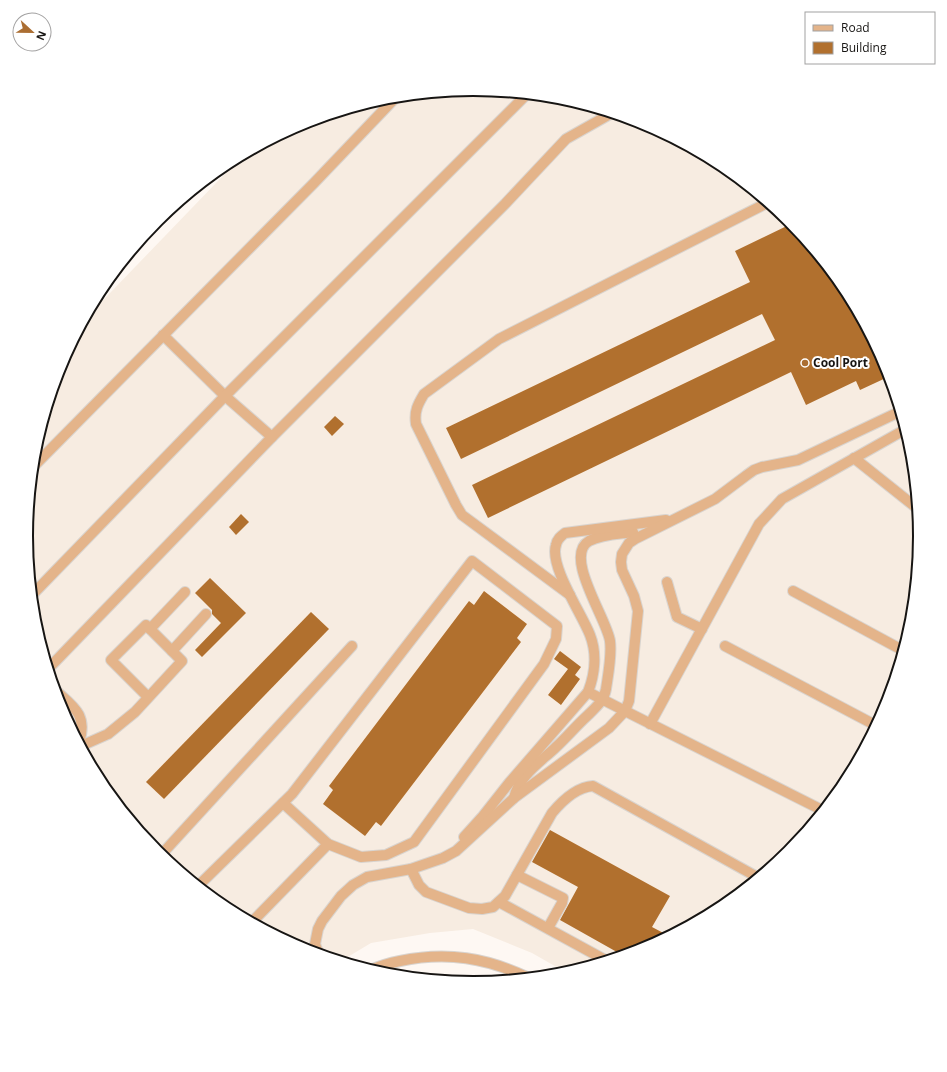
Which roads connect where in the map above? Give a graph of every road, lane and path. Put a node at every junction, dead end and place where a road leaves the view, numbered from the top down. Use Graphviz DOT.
graph roads {
  1 [pos="524,98"];
  2 [pos="390,104"];
  3 [pos="605,116"];
  4 [pos="764,205"];
  5 [pos="163,336"];
  6 [pos="226,396"];
  7 [pos="896,413"];
  8 [pos="901,432"];
  9 [pos="272,437"];
  10 [pos="854,458"];
  11 [pos="40,460"];
  12 [pos="913,505"];
  13 [pos="689,513"];
  14 [pos="655,529"];
  15 [pos="667,582"];
  16 [pos="37,590"];
  17 [pos="793,591"];
  18 [pos="185,592"];
  19 [pos="570,595"];
  20 [pos="206,614"];
  21 [pos="150,629"];
  22 [pos="702,629"];
  23 [pos="352,646"];
  24 [pos="725,646"];
  25 [pos="899,648"];
  26 [pos="172,651"];
  27 [pos="52,665"];
  28 [pos="588,692"];
  29 [pos="148,697"];
  30 [pos="603,699"];
  31 [pos="65,700"];
  32 [pos="625,711"];
  33 [pos="872,723"];
  34 [pos="650,724"];
  35 [pos="81,737"];
  36 [pos="85,744"];
  37 [pos="514,798"];
  38 [pos="283,803"];
  39 [pos="819,809"];
  40 [pos="328,844"];
  41 [pos="165,850"];
  42 [pos="443,858"];
  43 [pos="411,869"];
  44 [pos="518,875"];
  45 [pos="754,875"];
  46 [pos="202,882"];
  47 [pos="499,902"];
  48 [pos="256,918"];
  49 [pos="548,928"];
  50 [pos="316,947"];
  51 [pos="600,957"];
  52 [pos="381,966"];
  53 [pos="520,974"];
  1 -- 6 [label="street"];
  2 -- 5 [label="street"];
  3 -- 9 [label="street"];
  4 -- 19 [label="street"];
  5 -- 6 [label="street"];
  5 -- 11 [label="street"];
  6 -- 9 [label="street"];
  6 -- 16 [label="street"];
  7 -- 13 [label="street"];
  8 -- 10 [label="street"];
  9 -- 27 [label="street"];
  10 -- 12 [label="street"];
  10 -- 22 [label="street"];
  13 -- 14 [label="street"];
  13 -- 19 [label="street"];
  14 -- 30 [label="street"];
  14 -- 32 [label="street"];
  15 -- 22 [label="street"];
  17 -- 25 [label="street"];
  18 -- 21 [label="street"];
  19 -- 28 [label="street"];
  20 -- 26 [label="street"];
  21 -- 26 [label="street"];
  21 -- 29 [label="street"];
  22 -- 34 [label="street"];
  23 -- 41 [label="street"];
  24 -- 33 [label="street"];
  26 -- 29 [label="street"];
  28 -- 30 [label="street"];
  28 -- 42 [label="street"];
  29 -- 36 [label="street"];
  30 -- 32 [label="street"];
  30 -- 37 [label="street"];
  31 -- 35 [label="street"];
  32 -- 34 [label="street"];
  32 -- 37 [label="street"];
  34 -- 39 [label="street"];
  37 -- 42 [label="street"];
  38 -- 40 [label="street"];
  38 -- 40 [label="street"];
  38 -- 46 [label="street"];
  40 -- 48 [label="street"];
  42 -- 43 [label="street"];
  43 -- 47 [label="street"];
  43 -- 50 [label="street"];
  44 -- 45 [label="street"];
  44 -- 47 [label="street"];
  44 -- 49 [label="street"];
  47 -- 49 [label="street"];
  49 -- 51 [label="street"];
  52 -- 53 [label="street"];
}
